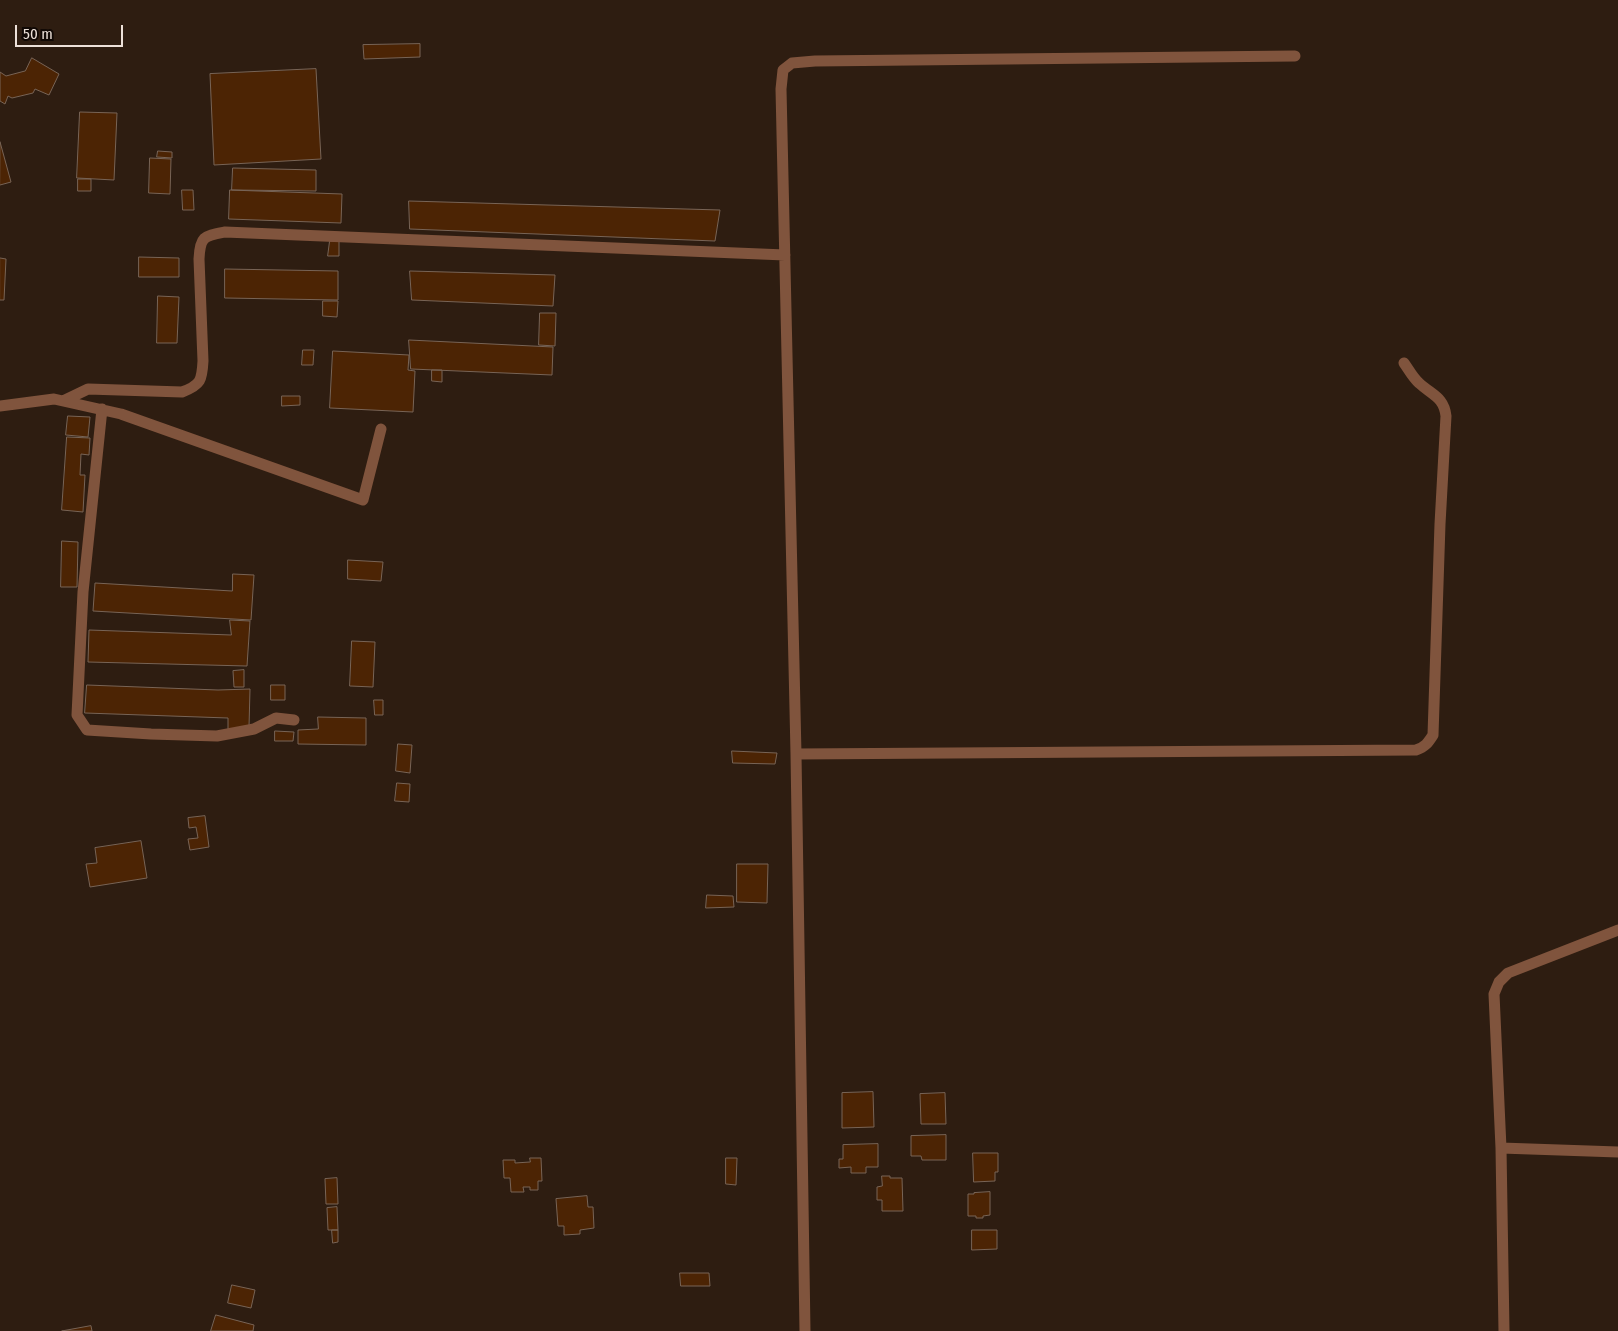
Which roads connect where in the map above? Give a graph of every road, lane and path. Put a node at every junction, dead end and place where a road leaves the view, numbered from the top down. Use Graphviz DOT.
graph roads {
  1 [pos="1295,56"];
  2 [pos="785,255"];
  3 [pos="1404,363"];
  4 [pos="63,401"];
  5 [pos="0,406"];
  6 [pos="102,409"];
  7 [pos="381,429"];
  8 [pos="294,720"];
  9 [pos="796,754"];
  10 [pos="1618,930"];
  11 [pos="1501,1148"];
  12 [pos="1618,1152"];
  13 [pos="805,1331"];
  14 [pos="1504,1331"];
  1 -- 2 [label="street"];
  2 -- 4 [label="street"];
  2 -- 9 [label="street"];
  3 -- 9 [label="street"];
  4 -- 5 [label="street"];
  4 -- 6 [label="street"];
  6 -- 7 [label="street"];
  6 -- 8 [label="street"];
  9 -- 13 [label="street"];
  10 -- 11 [label="street"];
  11 -- 12 [label="street"];
  11 -- 14 [label="street"];
}
